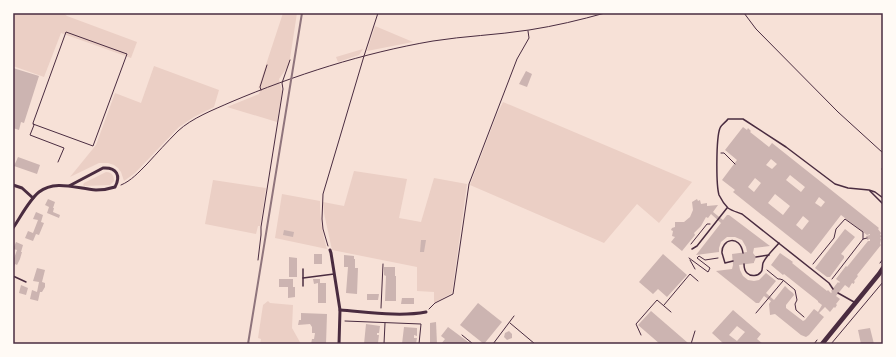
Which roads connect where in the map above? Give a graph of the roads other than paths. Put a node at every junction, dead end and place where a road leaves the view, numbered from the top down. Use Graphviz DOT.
graph roads {
  1 [pos="13,185"];
  2 [pos="70,186"];
  3 [pos="869,190"];
  4 [pos="33,198"];
  5 [pos="883,198"];
  6 [pos="883,204"];
  7 [pos="728,208"];
  8 [pos="13,228"];
  9 [pos="779,243"];
  10 [pos="692,249"];
  11 [pos="330,250"];
  12 [pos="742,253"];
  13 [pos="769,255"];
  14 [pos="756,257"];
  15 [pos="733,261"];
  16 [pos="744,264"];
  17 [pos="303,269"];
  18 [pos="882,271"];
  19 [pos="334,274"];
  20 [pos="13,276"];
  21 [pos="303,278"];
  22 [pos="26,282"];
  23 [pos="303,286"];
  24 [pos="833,289"];
  25 [pos="838,293"];
  26 [pos="856,304"];
  27 [pos="342,310"];
  28 [pos="426,312"];
  29 [pos="339,344"];
  30 [pos="822,344"];
  1 -- 4 [label="street"];
  2 -- 2 [label="street"];
  2 -- 4 [label="street"];
  3 -- 5 [label="lane"];
  3 -- 6 [label="lane"];
  3 -- 7 [label="lane"];
  4 -- 8 [label="street"];
  7 -- 9 [label="lane"];
  7 -- 10 [label="lane"];
  9 -- 13 [label="lane"];
  9 -- 24 [label="lane"];
  11 -- 19 [label="street"];
  12 -- 15 [label="lane"];
  13 -- 14 [label="lane"];
  13 -- 16 [label="lane"];
  17 -- 21 [label="lane"];
  18 -- 26 [label="main road"];
  19 -- 21 [label="lane"];
  19 -- 27 [label="street"];
  20 -- 22 [label="lane"];
  21 -- 23 [label="lane"];
  25 -- 26 [label="lane"];
  26 -- 30 [label="main road"];
  27 -- 28 [label="street"];
  27 -- 29 [label="street"];
}
